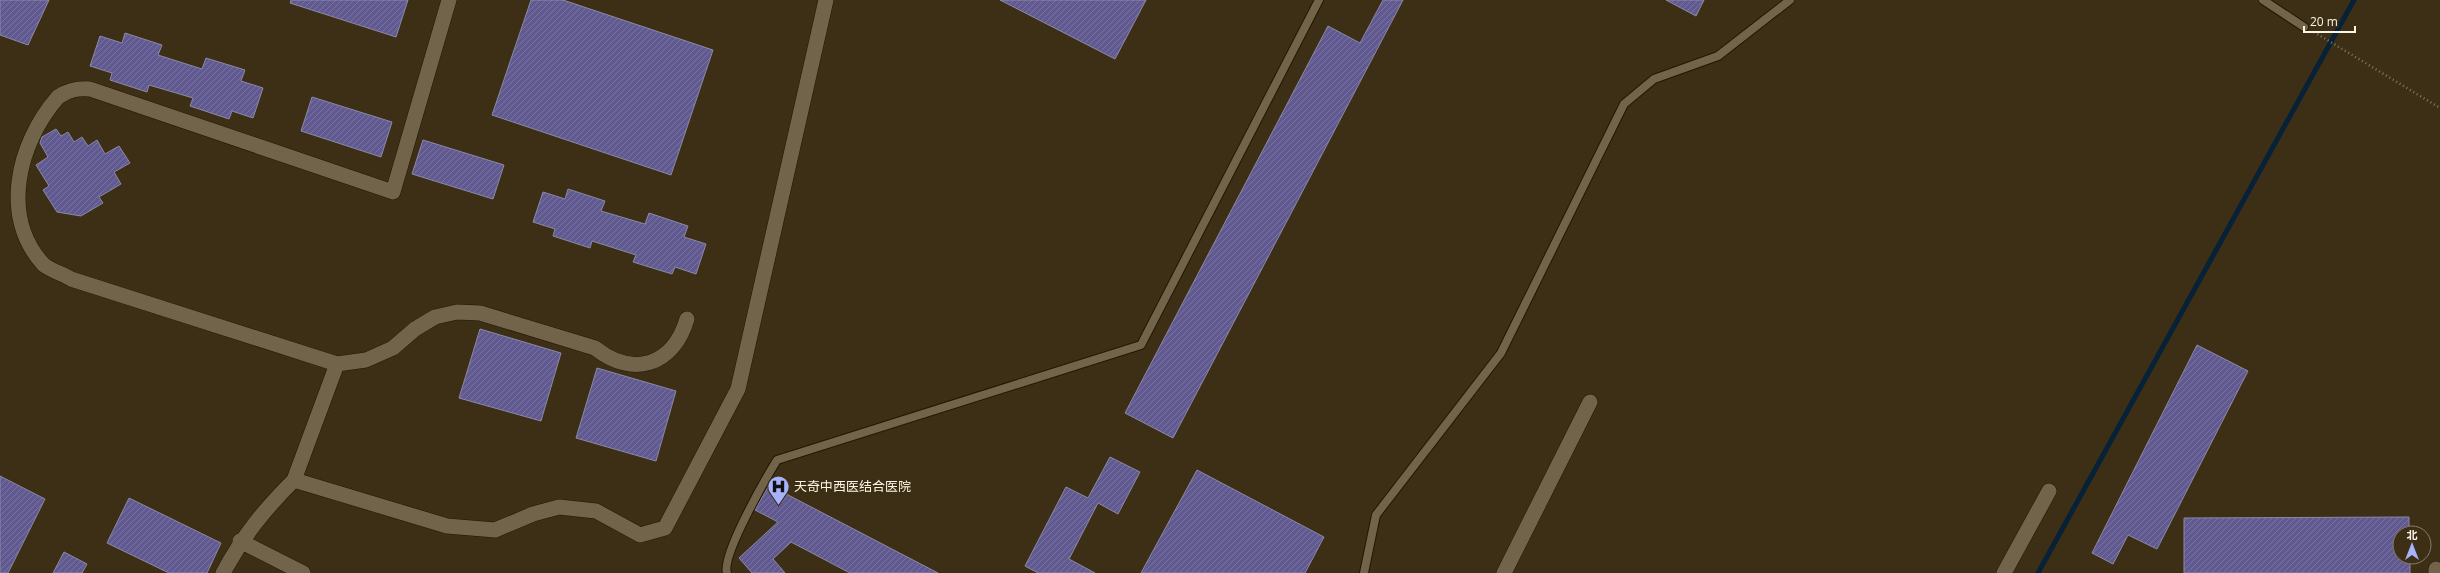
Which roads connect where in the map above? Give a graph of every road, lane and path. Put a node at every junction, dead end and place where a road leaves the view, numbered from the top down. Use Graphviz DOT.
graph roads {
  1 [pos="449,0"];
  2 [pos="826,0"];
  3 [pos="1319,0"];
  4 [pos="1790,0"];
  5 [pos="2263,0"];
  6 [pos="2304,27"];
  7 [pos="2440,108"];
  8 [pos="687,319"];
  9 [pos="337,364"];
  10 [pos="1590,402"];
  11 [pos="294,480"];
  12 [pos="2049,492"];
  13 [pos="240,541"];
  14 [pos="223,573"];
  15 [pos="303,573"];
  16 [pos="726,573"];
  17 [pos="1364,573"];
  18 [pos="1504,573"];
  19 [pos="2004,573"];
  1 -- 9 [label="street"];
  2 -- 11 [label="street"];
  3 -- 16 [label="lane"];
  4 -- 17 [label="lane"];
  5 -- 6 [label="lane"];
  6 -- 7 [label="path"];
  8 -- 9 [label="street"];
  9 -- 11 [label="street"];
  10 -- 18 [label="street"];
  11 -- 13 [label="street"];
  12 -- 19 [label="street"];
  13 -- 14 [label="street"];
  13 -- 15 [label="street"];
}
